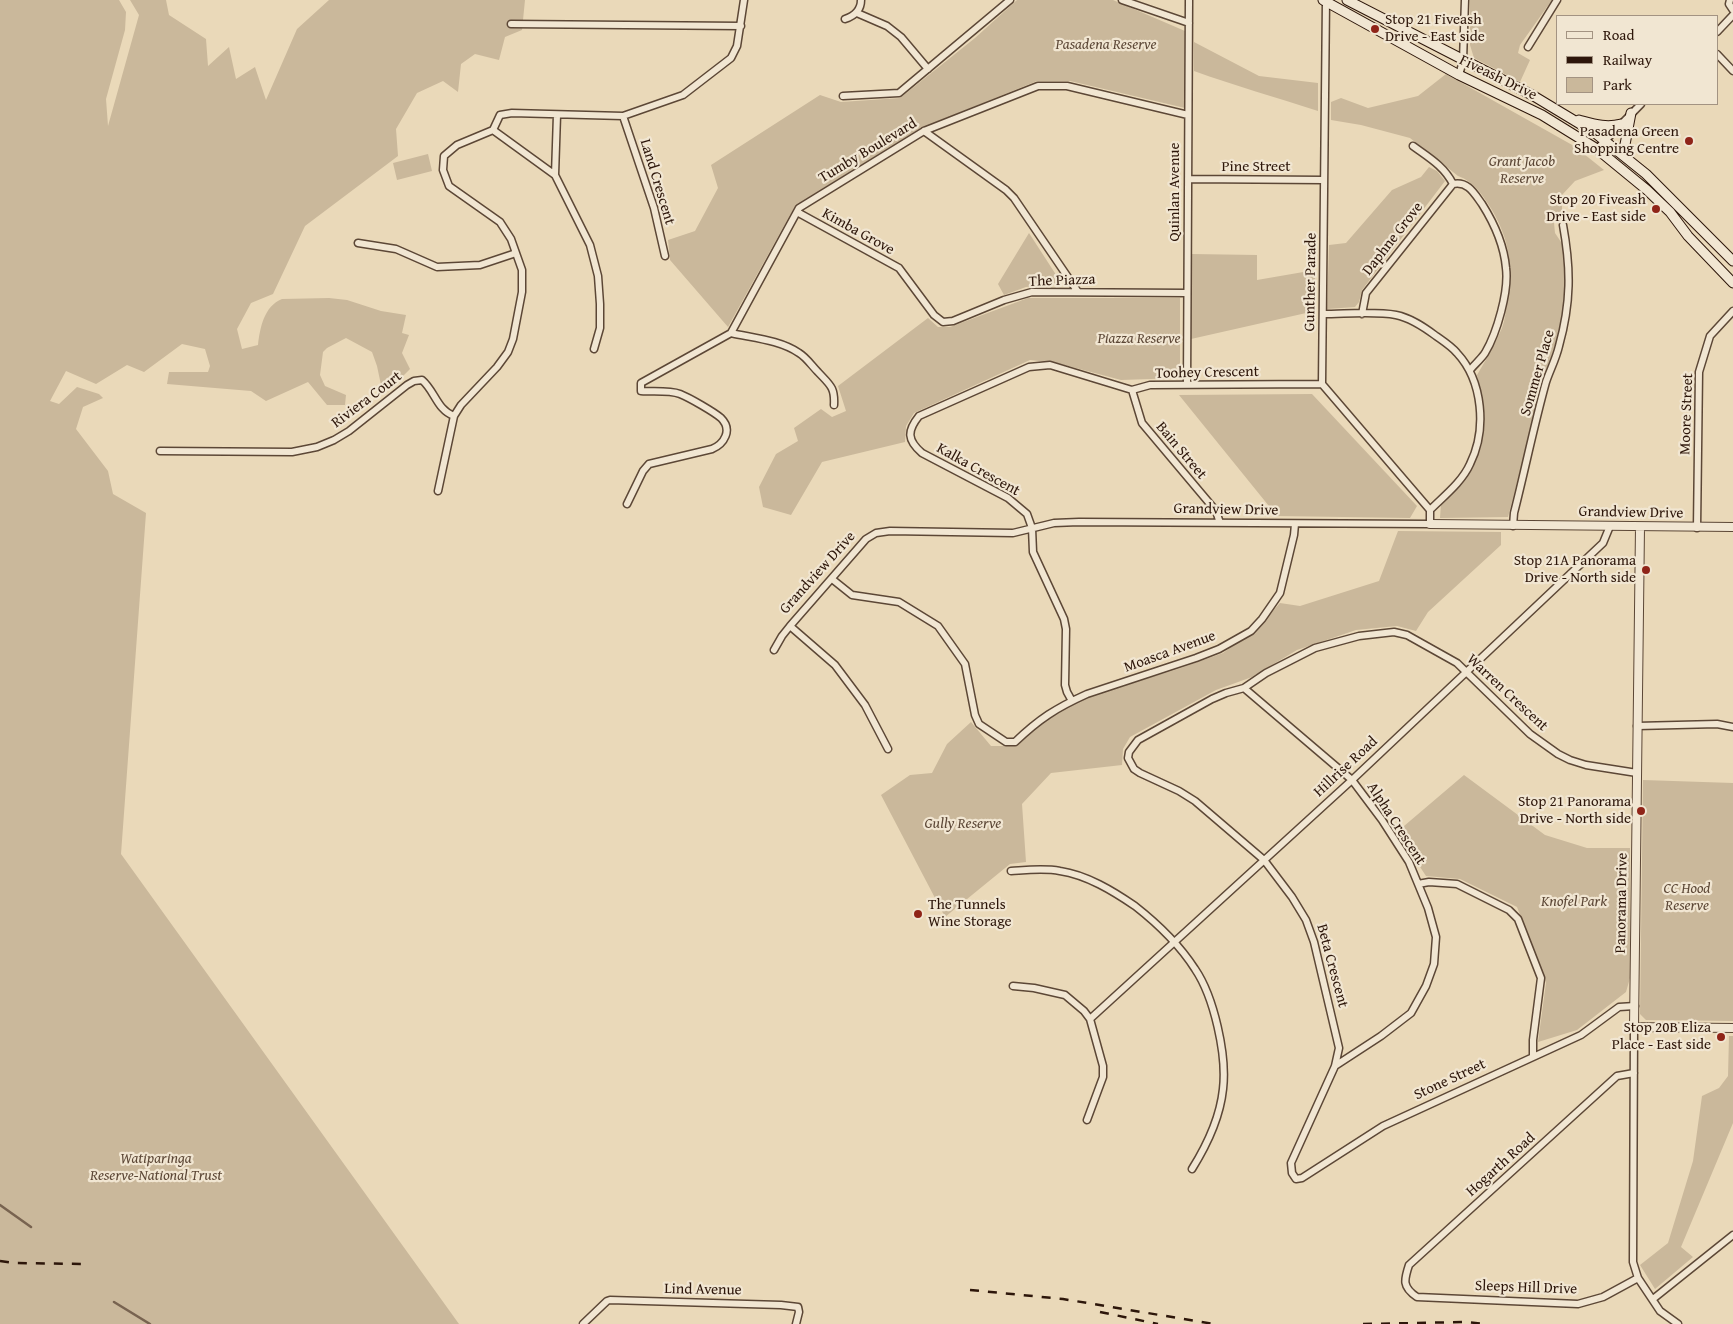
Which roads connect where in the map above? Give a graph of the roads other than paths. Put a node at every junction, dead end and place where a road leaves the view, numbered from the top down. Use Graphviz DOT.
graph roads {
  1 [pos="744,0"];
  2 [pos="861,0"];
  3 [pos="1010,0"];
  4 [pos="1122,0"];
  5 [pos="1189,0"];
  6 [pos="1325,0"];
  7 [pos="1347,0"];
  8 [pos="1465,0"];
  9 [pos="1558,0"];
  10 [pos="1730,0"];
  11 [pos="1733,10"];
  12 [pos="857,13"];
  13 [pos="1733,15"];
  14 [pos="844,19"];
  15 [pos="1189,23"];
  16 [pos="511,24"];
  17 [pos="741,26"];
  18 [pos="1718,31"];
  19 [pos="1528,47"];
  20 [pos="1718,55"];
  21 [pos="1463,61"];
  22 [pos="928,70"];
  23 [pos="1733,71"];
  24 [pos="1459,75"];
  25 [pos="843,96"];
  26 [pos="1639,105"];
  27 [pos="1631,113"];
  28 [pos="557,115"];
  29 [pos="1188,115"];
  30 [pos="623,116"];
  31 [pos="1572,118"];
  32 [pos="1621,124"];
  33 [pos="493,130"];
  34 [pos="924,131"];
  35 [pos="1605,141"];
  36 [pos="1413,146"];
  37 [pos="1597,149"];
  38 [pos="1623,155"];
  39 [pos="555,175"];
  40 [pos="1188,179"];
  41 [pos="1324,180"];
  42 [pos="1453,184"];
  43 [pos="797,212"];
  44 [pos="1563,225"];
  45 [pos="358,243"];
  46 [pos="516,253"];
  47 [pos="665,256"];
  48 [pos="1733,261"];
  49 [pos="1733,283"];
  50 [pos="1078,292"];
  51 [pos="1187,293"];
  52 [pos="1733,311"];
  53 [pos="1323,314"];
  54 [pos="1362,314"];
  55 [pos="943,322"];
  56 [pos="731,333"];
  57 [pos="594,348"];
  58 [pos="1470,370"];
  59 [pos="1322,384"];
  60 [pos="1187,385"];
  61 [pos="1132,390"];
  62 [pos="834,405"];
  63 [pos="454,416"];
  64 [pos="909,435"];
  65 [pos="160,451"];
  66 [pos="438,492"];
  67 [pos="627,504"];
  68 [pos="1430,510"];
  69 [pos="1220,523"];
  70 [pos="1295,524"];
  71 [pos="1430,524"];
  72 [pos="1513,526"];
  73 [pos="1610,526"];
  74 [pos="1640,527"];
  75 [pos="1733,527"];
  76 [pos="1032,528"];
  77 [pos="1697,528"];
  78 [pos="832,579"];
  79 [pos="790,626"];
  80 [pos="774,650"];
  81 [pos="1467,671"];
  82 [pos="1244,688"];
  83 [pos="1072,701"];
  84 [pos="1637,726"];
  85 [pos="1733,726"];
  86 [pos="888,749"];
  87 [pos="1128,758"];
  88 [pos="1637,773"];
  89 [pos="1352,780"];
  90 [pos="1264,860"];
  91 [pos="1011,871"];
  92 [pos="1418,884"];
  93 [pos="1175,942"];
  94 [pos="1012,986"];
  95 [pos="1635,1006"];
  96 [pos="1090,1019"];
  97 [pos="1634,1027"];
  98 [pos="1733,1028"];
  99 [pos="1533,1056"];
  100 [pos="1335,1066"];
  101 [pos="1634,1073"];
  102 [pos="1087,1120"];
  103 [pos="1291,1162"];
  104 [pos="1192,1169"];
  105 [pos="1733,1235"];
  106 [pos="1638,1278"];
  107 [pos="1408,1291"];
  108 [pos="1653,1299"];
  109 [pos="583,1324"];
  110 [pos="796,1324"];
  111 [pos="1678,1324"];
  1 -- 17 [label="street"];
  2 -- 12 [label="street"];
  3 -- 22 [label="street"];
  4 -- 15 [label="street"];
  5 -- 15 [label="street, Quinlan Avenue"];
  6 -- 24 [label="main road, Fiveash Drive"];
  6 -- 41 [label="street, Gunther Parade"];
  7 -- 21 [label="main road, Fiveash Drive"];
  8 -- 21 [label="street"];
  9 -- 19 [label="street"];
  10 -- 11 [label="street"];
  12 -- 14 [label="street"];
  12 -- 22 [label="street"];
  13 -- 18 [label="street"];
  15 -- 29 [label="street, Quinlan Avenue"];
  16 -- 17 [label="street"];
  17 -- 30 [label="street"];
  20 -- 23 [label="street"];
  21 -- 24 [label="street"];
  21 -- 31 [label="main road, Fiveash Drive"];
  22 -- 25 [label="street"];
  24 -- 37 [label="main road, Fiveash Drive"];
  26 -- 27 [label="street"];
  27 -- 32 [label="street"];
  27 -- 38 [label="main road"];
  28 -- 30 [label="street"];
  28 -- 33 [label="street"];
  28 -- 39 [label="street"];
  29 -- 34 [label="street, Tumby Boulevard"];
  29 -- 40 [label="street, Quinlan Avenue"];
  30 -- 47 [label="street, Land Crescent"];
  31 -- 32 [label="main road"];
  31 -- 35 [label="main road, Fiveash Drive"];
  32 -- 35 [label="street"];
  33 -- 39 [label="street"];
  33 -- 46 [label="street"];
  34 -- 43 [label="street, Tumby Boulevard"];
  34 -- 50 [label="street"];
  35 -- 37 [label="street"];
  35 -- 38 [label="main road, Fiveash Drive"];
  36 -- 42 [label="street"];
  37 -- 49 [label="main road, Fiveash Drive"];
  38 -- 48 [label="main road, Fiveash Drive"];
  39 -- 57 [label="street"];
  40 -- 41 [label="street, Pine Street"];
  40 -- 51 [label="street, Quinlan Avenue"];
  41 -- 53 [label="street, Gunther Parade"];
  42 -- 54 [label="street, Daphne Grove"];
  42 -- 58 [label="street"];
  43 -- 55 [label="street, Kimba Grove"];
  43 -- 56 [label="street, Tumby Boulevard"];
  44 -- 72 [label="street, Sommer Place"];
  45 -- 46 [label="street"];
  46 -- 63 [label="street"];
  50 -- 51 [label="street, The Piazza"];
  50 -- 55 [label="street, The Piazza"];
  51 -- 60 [label="street, Quinlan Avenue"];
  52 -- 77 [label="street, Moore Street"];
  53 -- 54 [label="street"];
  53 -- 59 [label="street, Gunther Parade"];
  54 -- 58 [label="street"];
  56 -- 62 [label="street"];
  56 -- 67 [label="street"];
  58 -- 68 [label="street"];
  59 -- 60 [label="street, Toohey Crescent"];
  59 -- 68 [label="street"];
  60 -- 61 [label="street, Toohey Crescent"];
  61 -- 64 [label="street, Toohey Crescent"];
  61 -- 69 [label="street, Bain Street"];
  63 -- 65 [label="street, Riviera Court"];
  63 -- 66 [label="street"];
  64 -- 76 [label="street, Kalka Crescent"];
  68 -- 71 [label="street"];
  69 -- 70 [label="street, Grandview Drive"];
  69 -- 76 [label="street, Grandview Drive"];
  70 -- 71 [label="street, Grandview Drive"];
  70 -- 83 [label="street, Moasca Avenue"];
  71 -- 72 [label="street, Grandview Drive"];
  72 -- 73 [label="street, Grandview Drive"];
  73 -- 74 [label="street, Grandview Drive"];
  73 -- 81 [label="street, Hillrise Road"];
  74 -- 77 [label="street, Grandview Drive"];
  74 -- 84 [label="street, Panorama Drive"];
  75 -- 77 [label="street, Grandview Drive"];
  76 -- 78 [label="street, Grandview Drive"];
  76 -- 83 [label="street"];
  78 -- 79 [label="street, Grandview Drive"];
  78 -- 83 [label="street, Moasca Avenue"];
  79 -- 80 [label="street, Grandview Drive"];
  79 -- 86 [label="street"];
  81 -- 82 [label="street, Warren Crescent"];
  81 -- 88 [label="street, Warren Crescent"];
  81 -- 89 [label="street, Hillrise Road"];
  82 -- 87 [label="street, Warren Crescent"];
  82 -- 89 [label="street, Alpha Crescent"];
  84 -- 85 [label="street"];
  84 -- 88 [label="street, Panorama Drive"];
  87 -- 90 [label="street, Beta Crescent"];
  88 -- 95 [label="street, Panorama Drive"];
  89 -- 90 [label="street, Hillrise Road"];
  89 -- 92 [label="street, Alpha Crescent"];
  90 -- 93 [label="street, Hillrise Road"];
  90 -- 100 [label="street, Beta Crescent"];
  91 -- 93 [label="street"];
  92 -- 99 [label="street"];
  92 -- 100 [label="street, Alpha Crescent"];
  93 -- 96 [label="street, Hillrise Road"];
  93 -- 104 [label="street"];
  94 -- 96 [label="street"];
  95 -- 97 [label="street, Panorama Drive"];
  95 -- 99 [label="street, Stone Street"];
  96 -- 102 [label="street"];
  97 -- 98 [label="street"];
  97 -- 101 [label="street, Panorama Drive"];
  99 -- 103 [label="street, Stone Street"];
  100 -- 103 [label="street, Beta Crescent"];
  101 -- 106 [label="street, Panorama Drive"];
  101 -- 107 [label="street, Hogarth Road"];
  105 -- 108 [label="street"];
  106 -- 107 [label="street, Sleeps Hill Drive"];
  106 -- 108 [label="street"];
  108 -- 111 [label="street"];
  109 -- 110 [label="street, Lind Avenue"];
}
